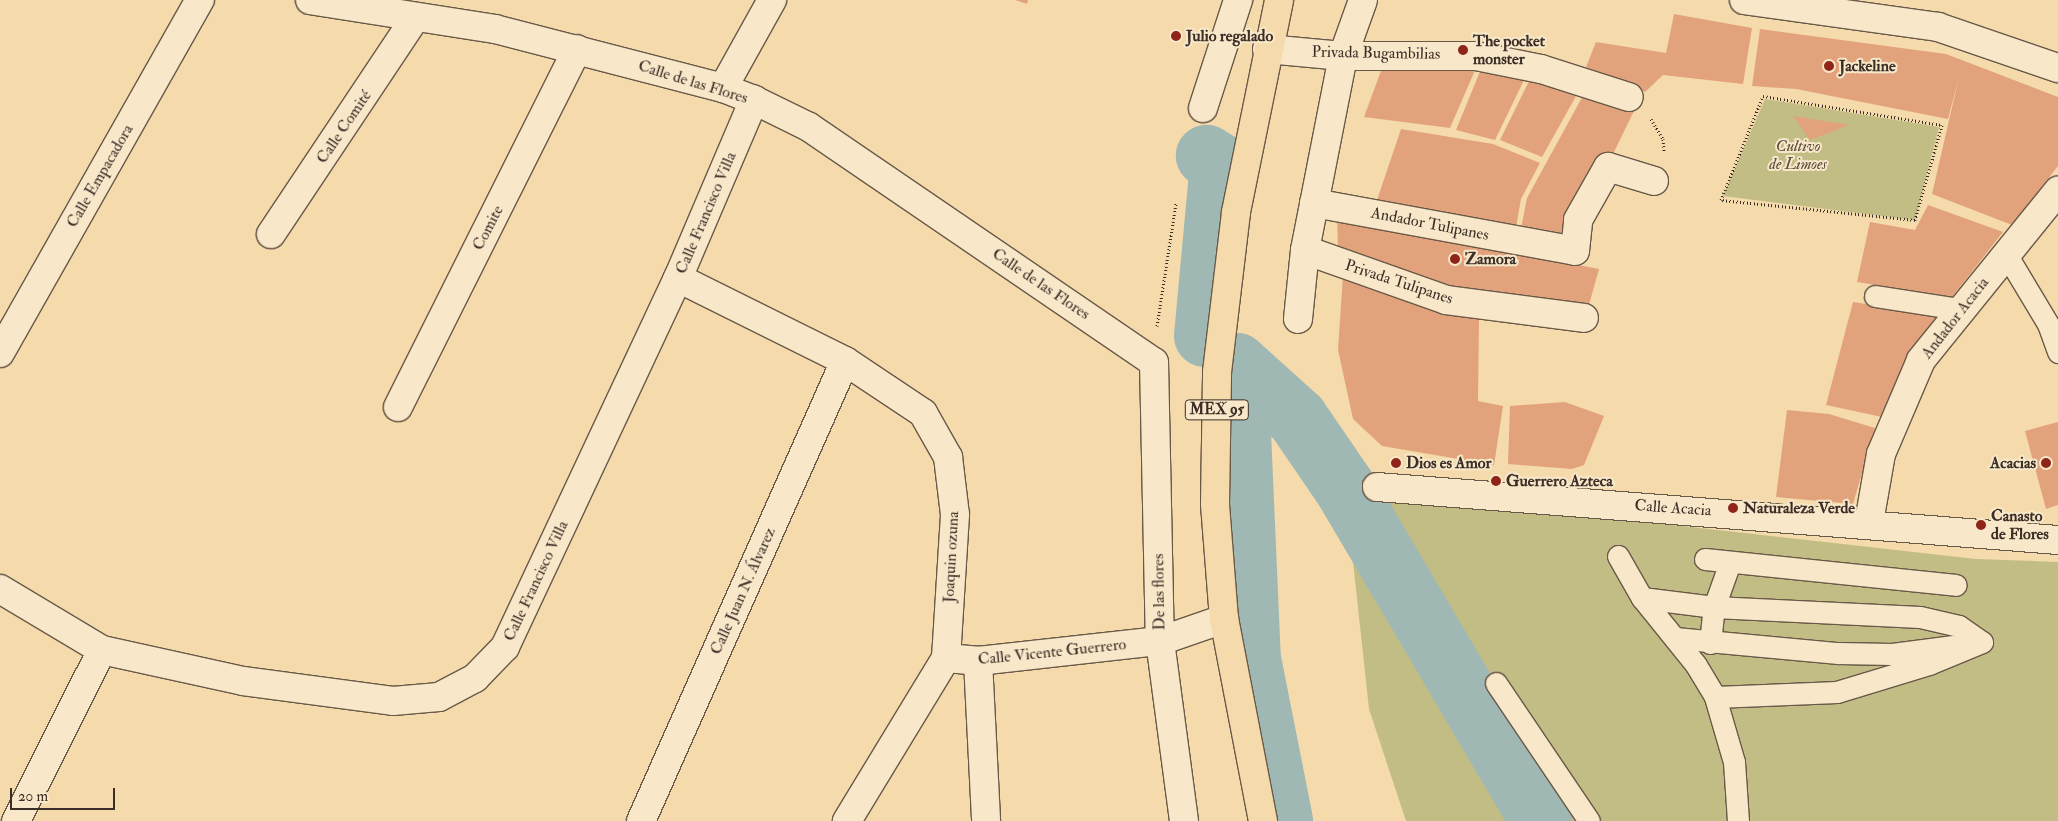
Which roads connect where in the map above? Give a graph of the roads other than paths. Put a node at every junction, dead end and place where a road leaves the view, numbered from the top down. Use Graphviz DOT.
graph roads {
  1 [pos="200,0"];
  2 [pos="310,0"];
  3 [pos="772,0"];
  4 [pos="1238,0"];
  5 [pos="1279,0"];
  6 [pos="1363,0"];
  7 [pos="1744,0"];
  8 [pos="415,18"];
  9 [pos="577,49"];
  10 [pos="1267,49"];
  11 [pos="1343,56"];
  12 [pos="2058,68"];
  13 [pos="723,88"];
  14 [pos="1629,97"];
  15 [pos="754,100"];
  16 [pos="1203,108"];
  17 [pos="1659,169"];
  18 [pos="2058,191"];
  19 [pos="1314,203"];
  20 [pos="271,234"];
  21 [pos="1304,250"];
  22 [pos="2006,254"];
  23 [pos="678,278"];
  24 [pos="1874,296"];
  25 [pos="1959,309"];
  26 [pos="1584,318"];
  27 [pos="1298,319"];
  28 [pos="2058,352"];
  29 [pos="0,353"];
  30 [pos="845,361"];
  31 [pos="1154,362"];
  32 [pos="398,407"];
  33 [pos="1377,487"];
  34 [pos="1869,522"];
  35 [pos="2058,540"];
  36 [pos="1618,556"];
  37 [pos="1705,559"];
  38 [pos="1729,565"];
  39 [pos="1956,584"];
  40 [pos="0,589"];
  41 [pos="1642,598"];
  42 [pos="1714,607"];
  43 [pos="1224,619"];
  44 [pos="1675,638"];
  45 [pos="1160,641"];
  46 [pos="1982,642"];
  47 [pos="1710,643"];
  48 [pos="102,650"];
  49 [pos="946,658"];
  50 [pos="978,661"];
  51 [pos="1496,683"];
  52 [pos="1715,697"];
  53 [pos="16,821"];
  54 [pos="641,821"];
  55 [pos="847,821"];
  56 [pos="986,821"];
  57 [pos="1184,821"];
  58 [pos="1263,821"];
  59 [pos="1589,821"];
  60 [pos="1738,821"];
  1 -- 29 [label="street, Calle Empacadora"];
  2 -- 8 [label="street, Calle de las Flores"];
  3 -- 13 [label="street"];
  4 -- 16 [label="street"];
  5 -- 10 [label="highway, MEX 95"];
  6 -- 11 [label="street"];
  7 -- 12 [label="street"];
  8 -- 9 [label="street, Calle de las Flores"];
  8 -- 20 [label="street, Calle Comité"];
  9 -- 13 [label="street, Calle de las Flores"];
  9 -- 32 [label="street, Comite"];
  10 -- 11 [label="street, Privada Bugambilias"];
  10 -- 43 [label="highway, MEX 95"];
  11 -- 14 [label="street, Privada Bugambilias"];
  11 -- 19 [label="street"];
  13 -- 15 [label="street, Calle de las Flores"];
  15 -- 23 [label="street, Calle Francisco Villa"];
  15 -- 31 [label="street, Calle de las Flores"];
  17 -- 19 [label="street, Andador Tulipanes"];
  18 -- 22 [label="street, Andador Acacia"];
  19 -- 21 [label="street"];
  21 -- 26 [label="street, Privada Tulipanes"];
  21 -- 27 [label="street"];
  22 -- 25 [label="street, Andador Acacia"];
  22 -- 28 [label="lane"];
  23 -- 30 [label="street"];
  23 -- 48 [label="street, Calle Francisco Villa"];
  24 -- 25 [label="lane"];
  25 -- 34 [label="street, Andador Acacia"];
  30 -- 49 [label="street, Joaquin ozuna"];
  30 -- 54 [label="street, Calle Juan N. Álvarez"];
  31 -- 45 [label="street, De las flores"];
  33 -- 34 [label="street, Calle Acacia"];
  34 -- 35 [label="street, Calle Acacia"];
  36 -- 41 [label="lane"];
  37 -- 38 [label="lane"];
  38 -- 39 [label="lane"];
  38 -- 42 [label="lane"];
  40 -- 48 [label="street, Calle Francisco Villa"];
  41 -- 42 [label="lane"];
  41 -- 44 [label="lane"];
  42 -- 46 [label="lane"];
  42 -- 47 [label="lane"];
  43 -- 45 [label="street, Calle Vicente Guerrero"];
  43 -- 58 [label="highway, MEX 95"];
  44 -- 47 [label="lane"];
  44 -- 52 [label="lane"];
  45 -- 50 [label="street, Calle Vicente Guerrero"];
  45 -- 57 [label="street, De las flores"];
  46 -- 47 [label="lane"];
  46 -- 52 [label="lane"];
  48 -- 53 [label="street"];
  49 -- 50 [label="street, Calle Vicente Guerrero"];
  49 -- 55 [label="street"];
  50 -- 56 [label="street"];
  51 -- 59 [label="lane"];
  52 -- 60 [label="lane"];
}
